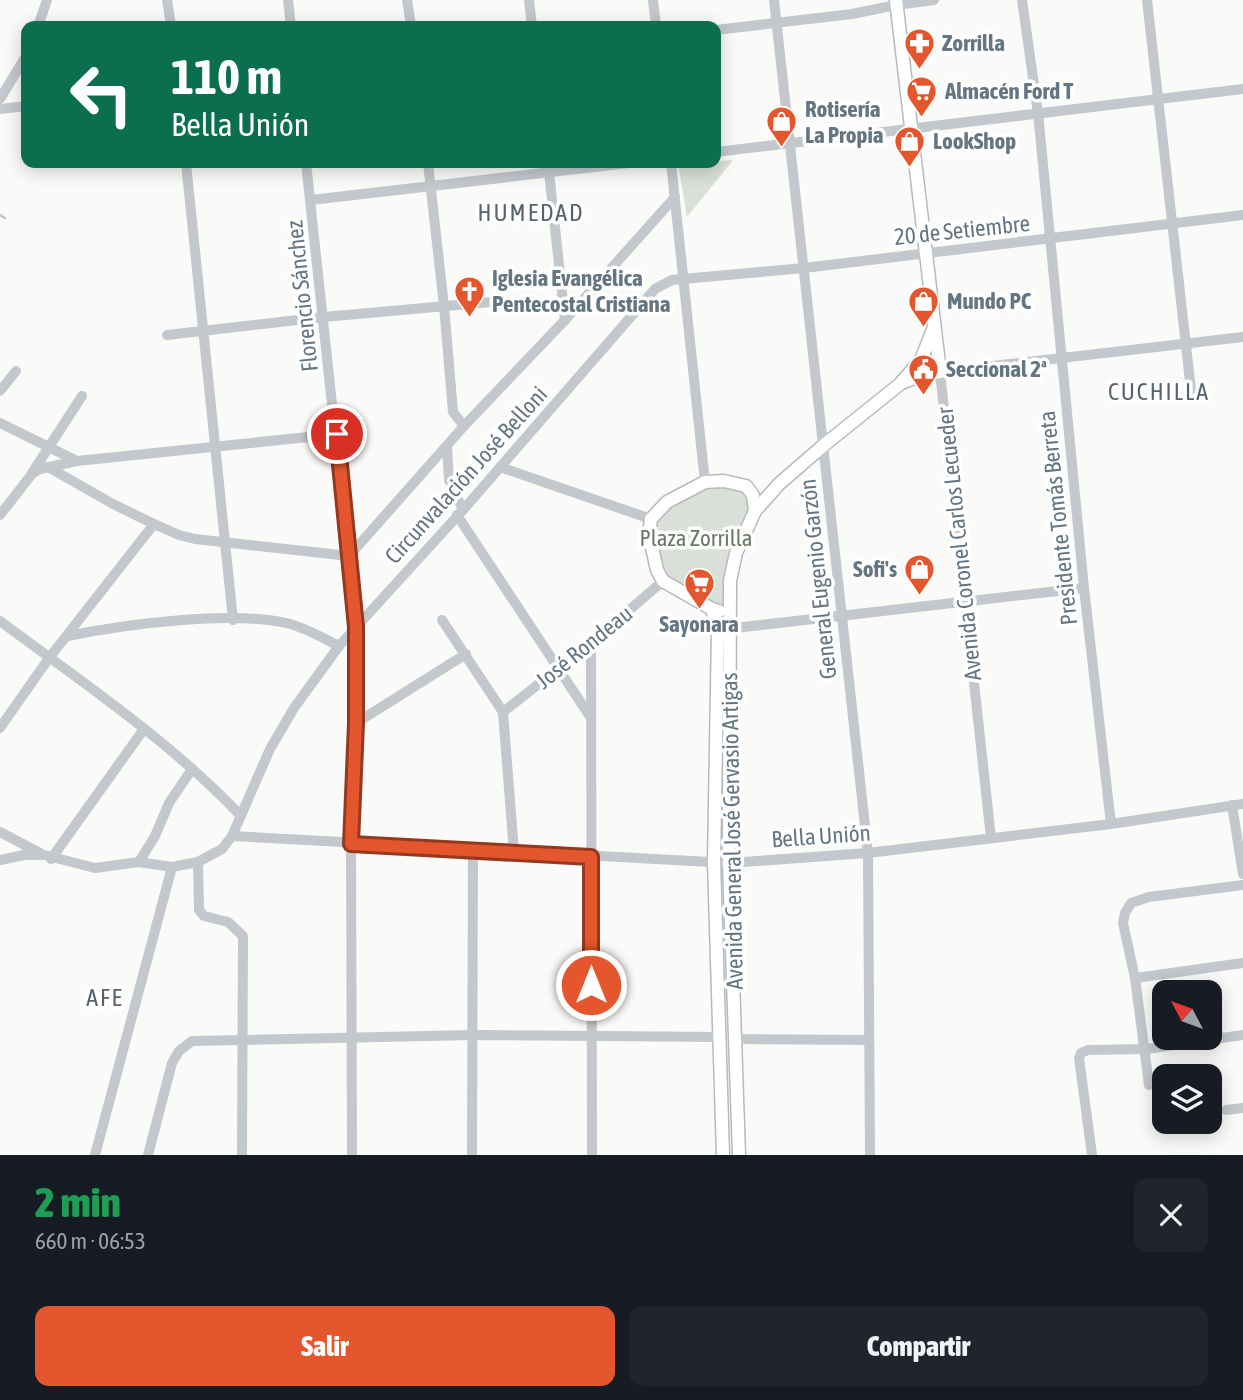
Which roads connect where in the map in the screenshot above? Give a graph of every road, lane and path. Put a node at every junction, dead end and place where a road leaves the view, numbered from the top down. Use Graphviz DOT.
graph roads {
  1 [pos="47,0"];
  2 [pos="167,0"];
  3 [pos="288,0"];
  4 [pos="407,0"];
  5 [pos="529,0"];
  6 [pos="653,0"];
  7 [pos="774,0"];
  8 [pos="934,0"];
  9 [pos="1022,0"];
  10 [pos="1147,0"];
  11 [pos="896,2"];
  12 [pos="40,21"];
  13 [pos="170,21"];
  14 [pos="290,21"];
  15 [pos="410,21"];
  16 [pos="531,21"];
  17 [pos="655,21"];
  18 [pos="776,23"];
  19 [pos="721,29"];
  20 [pos="21,64"];
  21 [pos="1243,89"];
  22 [pos="0,99"];
  23 [pos="1159,99"];
  24 [pos="21,107"];
  25 [pos="0,109"];
  26 [pos="1038,113"];
  27 [pos="913,130"];
  28 [pos="790,144"];
  29 [pos="721,151"];
  30 [pos="186,168"];
  31 [pos="307,168"];
  32 [pos="428,168"];
  33 [pos="548,168"];
  34 [pos="672,168"];
  35 [pos="430,186"];
  36 [pos="675,197"];
  37 [pos="311,200"];
  38 [pos="1243,215"];
  39 [pos="1173,223"];
  40 [pos="1050,240"];
  41 [pos="927,253"];
  42 [pos="804,268"];
  43 [pos="684,279"];
  44 [pos="502,301"];
  45 [pos="444,306"];
  46 [pos="324,317"];
  47 [pos="565,320"];
  48 [pos="934,327"];
  49 [pos="202,331"];
  50 [pos="167,335"];
  51 [pos="1243,337"];
  52 [pos="1186,343"];
  53 [pos="1061,358"];
  54 [pos="16,371"];
  55 [pos="940,372"];
  56 [pos="900,384"];
  57 [pos="1191,390"];
  58 [pos="0,391"];
  59 [pos="82,397"];
  60 [pos="0,422"];
  61 [pos="464,426"];
  62 [pos="337,434"];
  63 [pos="824,445"];
  64 [pos="214,446"];
  65 [pos="49,447"];
  66 [pos="447,447"];
  67 [pos="78,461"];
  68 [pos="48,467"];
  69 [pos="500,467"];
  70 [pos="32,474"];
  71 [pos="705,482"];
  72 [pos="779,484"];
  73 [pos="747,486"];
  74 [pos="755,511"];
  75 [pos="460,513"];
  76 [pos="0,515"];
  77 [pos="651,519"];
  78 [pos="154,524"];
  79 [pos="225,541"];
  80 [pos="349,556"];
  81 [pos="663,581"];
  82 [pos="1084,588"];
  83 [pos="965,600"];
  84 [pos="730,605"];
  85 [pos="712,609"];
  86 [pos="841,615"];
  87 [pos="233,620"];
  88 [pos="0,621"];
  89 [pos="442,621"];
  90 [pos="356,627"];
  91 [pos="725,629"];
  92 [pos="68,635"];
  93 [pos="591,643"];
  94 [pos="339,646"];
  95 [pos="466,654"];
  96 [pos="49,658"];
  97 [pos="558,669"];
  98 [pos="503,712"];
  99 [pos="589,716"];
  100 [pos="356,723"];
  101 [pos="0,728"];
  102 [pos="144,729"];
  103 [pos="192,769"];
  104 [pos="1238,805"];
  105 [pos="241,816"];
  106 [pos="1111,824"];
  107 [pos="0,832"];
  108 [pos="232,836"];
  109 [pos="991,838"];
  110 [pos="351,844"];
  111 [pos="473,850"];
  112 [pos="514,852"];
  113 [pos="868,853"];
  114 [pos="47,857"];
  115 [pos="591,857"];
  116 [pos="0,860"];
  117 [pos="139,862"];
  118 [pos="198,862"];
  119 [pos="714,862"];
  120 [pos="729,863"];
  121 [pos="172,867"];
  122 [pos="1243,874"];
  123 [pos="1243,885"];
  124 [pos="1243,964"];
  125 [pos="1135,978"];
  126 [pos="473,1035"];
  127 [pos="1243,1035"];
  128 [pos="592,1036"];
  129 [pos="351,1037"];
  130 [pos="720,1037"];
  131 [pos="735,1039"];
  132 [pos="243,1040"];
  133 [pos="869,1040"];
  134 [pos="1146,1049"];
  135 [pos="1149,1085"];
  136 [pos="1243,1108"];
  137 [pos="1226,1110"];
  138 [pos="95,1155"];
  139 [pos="148,1155"];
  140 [pos="242,1155"];
  141 [pos="352,1155"];
  142 [pos="472,1155"];
  143 [pos="592,1155"];
  144 [pos="723,1155"];
  145 [pos="739,1155"];
  146 [pos="870,1155"];
  147 [pos="1092,1155"];
  1 -- 12 [label="street"];
  2 -- 13 [label="street"];
  3 -- 14 [label="street"];
  4 -- 15 [label="street"];
  5 -- 16 [label="street"];
  6 -- 17 [label="street"];
  7 -- 18 [label="street, General Eugenio Garzón"];
  8 -- 11 [label="street"];
  9 -- 26 [label="street, Presidente Tomás Berreta"];
  10 -- 23 [label="street"];
  11 -- 18 [label="street"];
  11 -- 27 [label="main road, Avenida Coronel Carlos Lecueder"];
  18 -- 19 [label="street"];
  18 -- 28 [label="street, General Eugenio Garzón"];
  20 -- 22 [label="street"];
  21 -- 23 [label="street"];
  23 -- 26 [label="street"];
  23 -- 39 [label="street"];
  24 -- 25 [label="street"];
  26 -- 27 [label="street"];
  26 -- 40 [label="street, Presidente Tomás Berreta"];
  27 -- 28 [label="street"];
  27 -- 41 [label="main road, Avenida Coronel Carlos Lecueder"];
  28 -- 29 [label="street"];
  28 -- 42 [label="street, General Eugenio Garzón"];
  30 -- 49 [label="street"];
  31 -- 37 [label="street, Florencio Sánchez"];
  32 -- 35 [label="street"];
  33 -- 35 [label="street"];
  33 -- 47 [label="street"];
  34 -- 36 [label="street"];
  35 -- 37 [label="street"];
  35 -- 45 [label="street"];
  36 -- 43 [label="street"];
  36 -- 47 [label="street, Circunvalación José Belloni"];
  37 -- 46 [label="street, Florencio Sánchez"];
  38 -- 39 [label="street, 20 de Setiembre"];
  39 -- 40 [label="street, 20 de Setiembre"];
  39 -- 52 [label="street"];
  40 -- 41 [label="street, 20 de Setiembre"];
  40 -- 53 [label="street, Presidente Tomás Berreta"];
  41 -- 42 [label="street, 20 de Setiembre"];
  41 -- 48 [label="main road, Avenida Coronel Carlos Lecueder"];
  42 -- 43 [label="street, 20 de Setiembre"];
  42 -- 63 [label="street, General Eugenio Garzón"];
  43 -- 69 [label="street, Circunvalación José Belloni"];
  43 -- 71 [label="street"];
  44 -- 45 [label="street"];
  45 -- 46 [label="street"];
  45 -- 61 [label="street"];
  46 -- 49 [label="street"];
  46 -- 62 [label="street, Florencio Sánchez"];
  47 -- 61 [label="street, Circunvalación José Belloni"];
  48 -- 55 [label="main road, Avenida Coronel Carlos Lecueder"];
  48 -- 56 [label="main road"];
  49 -- 50 [label="street"];
  49 -- 64 [label="street"];
  51 -- 52 [label="street"];
  52 -- 53 [label="street"];
  52 -- 57 [label="street"];
  53 -- 55 [label="street"];
  53 -- 82 [label="street, Presidente Tomás Berreta"];
  54 -- 58 [label="street"];
  55 -- 56 [label="main road"];
  55 -- 83 [label="street, Avenida Coronel Carlos Lecueder"];
  56 -- 63 [label="main road"];
  59 -- 65 [label="street"];
  60 -- 65 [label="street"];
  61 -- 66 [label="street, Circunvalación José Belloni"];
  62 -- 64 [label="street"];
  62 -- 80 [label="street, Florencio Sánchez"];
  63 -- 72 [label="main road"];
  63 -- 86 [label="street, General Eugenio Garzón"];
  64 -- 67 [label="street"];
  64 -- 79 [label="street"];
  65 -- 67 [label="street"];
  65 -- 70 [label="street"];
  66 -- 75 [label="street"];
  66 -- 80 [label="street, Circunvalación José Belloni"];
  67 -- 68 [label="street"];
  68 -- 70 [label="street"];
  68 -- 78 [label="street"];
  69 -- 75 [label="street, Circunvalación José Belloni"];
  69 -- 77 [label="street"];
  70 -- 76 [label="street"];
  71 -- 73 [label="main road"];
  71 -- 77 [label="main road"];
  72 -- 73 [label="main road"];
  72 -- 74 [label="main road"];
  73 -- 74 [label="main road"];
  74 -- 84 [label="main road, Avenida General José Gervasio Artigas"];
  75 -- 90 [label="street, Circunvalación José Belloni"];
  75 -- 97 [label="street"];
  77 -- 81 [label="main road"];
  78 -- 79 [label="street"];
  78 -- 92 [label="street"];
  79 -- 80 [label="street"];
  79 -- 87 [label="street"];
  80 -- 90 [label="street, Florencio Sánchez"];
  81 -- 85 [label="main road"];
  81 -- 93 [label="street, José Rondeau"];
  82 -- 83 [label="street"];
  82 -- 106 [label="street, Presidente Tomás Berreta"];
  83 -- 86 [label="street"];
  83 -- 109 [label="street, Avenida Coronel Carlos Lecueder"];
  84 -- 85 [label="main road"];
  84 -- 91 [label="main road, Avenida General José Gervasio Artigas"];
  85 -- 91 [label="main road, Avenida General José Gervasio Artigas"];
  86 -- 91 [label="street"];
  86 -- 113 [label="street, General Eugenio Garzón"];
  87 -- 92 [label="street"];
  87 -- 94 [label="street"];
  88 -- 96 [label="street"];
  89 -- 95 [label="street"];
  90 -- 94 [label="street, Circunvalación José Belloni"];
  90 -- 100 [label="street, Florencio Sánchez"];
  91 -- 119 [label="main road, Avenida General José Gervasio Artigas"];
  91 -- 120 [label="main road, Avenida General José Gervasio Artigas"];
  92 -- 96 [label="street"];
  93 -- 97 [label="street, José Rondeau"];
  93 -- 99 [label="street"];
  94 -- 105 [label="street, Circunvalación José Belloni"];
  95 -- 98 [label="street"];
  95 -- 100 [label="street"];
  96 -- 101 [label="street"];
  96 -- 102 [label="street"];
  97 -- 98 [label="street, José Rondeau"];
  97 -- 99 [label="street"];
  98 -- 112 [label="street"];
  99 -- 115 [label="street"];
  100 -- 110 [label="street, Florencio Sánchez"];
  102 -- 103 [label="street"];
  102 -- 114 [label="street"];
  103 -- 105 [label="street"];
  103 -- 117 [label="street"];
  104 -- 106 [label="street, Bella Unión"];
  104 -- 122 [label="street"];
  105 -- 108 [label="street, Circunvalación José Belloni"];
  106 -- 109 [label="street, Bella Unión"];
  107 -- 114 [label="street"];
  108 -- 110 [label="street, Bella Unión"];
  108 -- 118 [label="street, Circunvalación José Belloni"];
  109 -- 113 [label="street, Bella Unión"];
  110 -- 111 [label="street, Bella Unión"];
  110 -- 129 [label="street, Florencio Sánchez"];
  111 -- 112 [label="street, Bella Unión"];
  111 -- 126 [label="street"];
  112 -- 115 [label="street, Bella Unión"];
  113 -- 120 [label="street, Bella Unión"];
  113 -- 133 [label="street, General Eugenio Garzón"];
  114 -- 116 [label="street"];
  114 -- 117 [label="street, Circunvalación José Belloni"];
  115 -- 119 [label="street, Bella Unión"];
  115 -- 128 [label="street"];
  117 -- 121 [label="street, Circunvalación José Belloni"];
  118 -- 121 [label="street, Circunvalación José Belloni"];
  118 -- 132 [label="street"];
  119 -- 120 [label="street, Bella Unión"];
  119 -- 130 [label="main road, Avenida General José Gervasio Artigas"];
  120 -- 131 [label="main road, Avenida General José Gervasio Artigas"];
  121 -- 138 [label="street"];
  123 -- 125 [label="street"];
  124 -- 125 [label="street"];
  125 -- 134 [label="street"];
  126 -- 128 [label="street"];
  126 -- 129 [label="street"];
  126 -- 142 [label="street"];
  127 -- 134 [label="street"];
  128 -- 130 [label="street"];
  128 -- 143 [label="street"];
  129 -- 132 [label="street"];
  129 -- 141 [label="street, Florencio Sánchez"];
  130 -- 144 [label="main road, Avenida General José Gervasio Artigas"];
  131 -- 133 [label="street"];
  131 -- 145 [label="main road, Avenida General José Gervasio Artigas"];
  132 -- 139 [label="street"];
  132 -- 140 [label="street"];
  133 -- 146 [label="street, General Eugenio Garzón"];
  134 -- 135 [label="street"];
  134 -- 147 [label="street"];
  136 -- 137 [label="street"];
}
